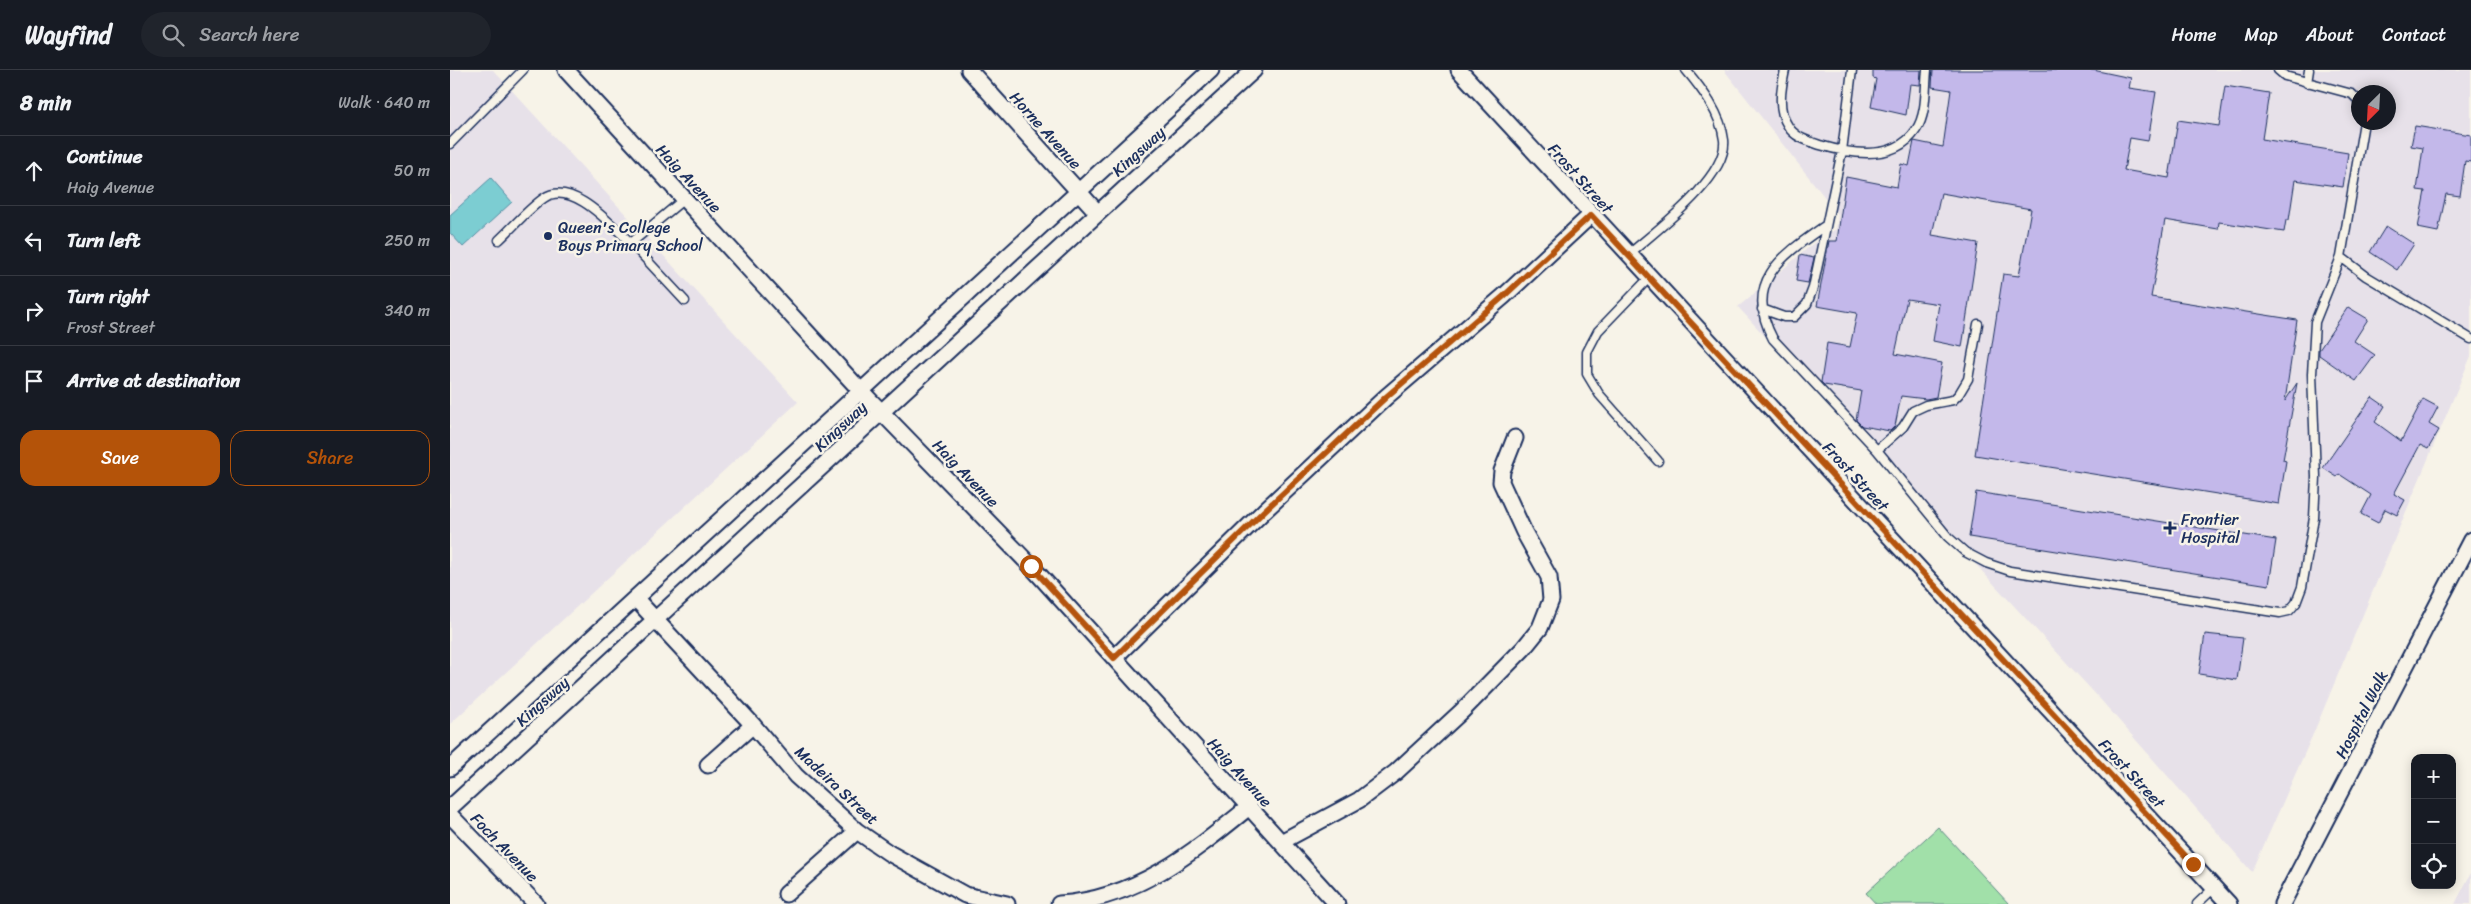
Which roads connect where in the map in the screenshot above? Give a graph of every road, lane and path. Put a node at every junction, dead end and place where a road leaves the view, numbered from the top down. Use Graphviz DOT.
graph roads {
  1 [pos="523,70"];
  2 [pos="566,70"];
  3 [pos="970,70"];
  4 [pos="1211,70"];
  5 [pos="1254,70"];
  6 [pos="1458,70"];
  7 [pos="1686,70"];
  8 [pos="1785,70"];
  9 [pos="1852,70"];
  10 [pos="1927,70"];
  11 [pos="2278,70"];
  12 [pos="2309,70"];
  13 [pos="2307,83"];
  14 [pos="2351,94"];
  15 [pos="2363,130"];
  16 [pos="450,144"];
  17 [pos="1842,151"];
  18 [pos="1078,192"];
  19 [pos="684,199"];
  20 [pos="1097,212"];
  21 [pos="1591,215"];
  22 [pos="1826,225"];
  23 [pos="499,240"];
  24 [pos="631,243"];
  25 [pos="1628,255"];
  26 [pos="2340,256"];
  27 [pos="1649,278"];
  28 [pos="685,301"];
  29 [pos="1762,309"];
  30 [pos="1978,324"];
  31 [pos="2471,339"];
  32 [pos="860,390"];
  33 [pos="881,411"];
  34 [pos="1515,438"];
  35 [pos="1876,450"];
  36 [pos="1658,461"];
  37 [pos="2471,540"];
  38 [pos="636,599"];
  39 [pos="656,621"];
  40 [pos="1114,658"];
  41 [pos="753,725"];
  42 [pos="708,765"];
  43 [pos="450,768"];
  44 [pos="1249,807"];
  45 [pos="450,808"];
  46 [pos="450,815"];
  47 [pos="857,831"];
  48 [pos="1281,842"];
  49 [pos="2215,887"];
  50 [pos="786,894"];
  51 [pos="963,900"];
  52 [pos="536,904"];
  53 [pos="1007,904"];
  54 [pos="1059,904"];
  55 [pos="1337,904"];
  56 [pos="2197,904"];
  57 [pos="2230,904"];
  58 [pos="2282,904"];
  1 -- 16 [label="lane"];
  2 -- 19 [label="street, Haig Avenue"];
  3 -- 18 [label="street, Horne Avenue"];
  4 -- 18 [label="street, Kingsway"];
  5 -- 20 [label="street, Kingsway"];
  6 -- 21 [label="street, Frost Street"];
  7 -- 25 [label="lane"];
  8 -- 17 [label="lane"];
  9 -- 17 [label="lane"];
  10 -- 17 [label="lane"];
  11 -- 13 [label="lane"];
  12 -- 13 [label="lane"];
  13 -- 14 [label="lane"];
  15 -- 26 [label="lane"];
  17 -- 22 [label="lane"];
  18 -- 20 [label="street, Horne Avenue"];
  18 -- 32 [label="street, Kingsway"];
  19 -- 24 [label="lane"];
  19 -- 32 [label="street, Haig Avenue"];
  20 -- 33 [label="street, Kingsway"];
  21 -- 25 [label="street, Frost Street"];
  21 -- 40 [label="street"];
  22 -- 29 [label="lane"];
  22 -- 29 [label="lane"];
  23 -- 24 [label="lane"];
  24 -- 28 [label="lane"];
  25 -- 27 [label="street, Frost Street"];
  26 -- 31 [label="lane"];
  26 -- 35 [label="lane"];
  27 -- 36 [label="lane"];
  27 -- 49 [label="street, Frost Street"];
  29 -- 35 [label="lane"];
  30 -- 35 [label="lane"];
  32 -- 33 [label="street, Haig Avenue"];
  32 -- 38 [label="street, Kingsway"];
  33 -- 39 [label="street, Kingsway"];
  33 -- 40 [label="street, Haig Avenue"];
  34 -- 48 [label="street"];
  37 -- 58 [label="street, Hospital Walk"];
  38 -- 39 [label="street, Madeira Street"];
  38 -- 43 [label="street, Kingsway"];
  39 -- 41 [label="street, Madeira Street"];
  39 -- 45 [label="street, Kingsway"];
  40 -- 44 [label="street, Haig Avenue"];
  41 -- 42 [label="street"];
  41 -- 47 [label="street, Madeira Street"];
  44 -- 48 [label="street, Haig Avenue"];
  44 -- 54 [label="street"];
  46 -- 52 [label="street, Foch Avenue"];
  47 -- 50 [label="street"];
  47 -- 51 [label="street, Madeira Street"];
  48 -- 55 [label="street, Haig Avenue"];
  49 -- 56 [label="lane"];
  49 -- 57 [label="street, Frost Street"];
  51 -- 53 [label="street, Madeira Street"];
}
